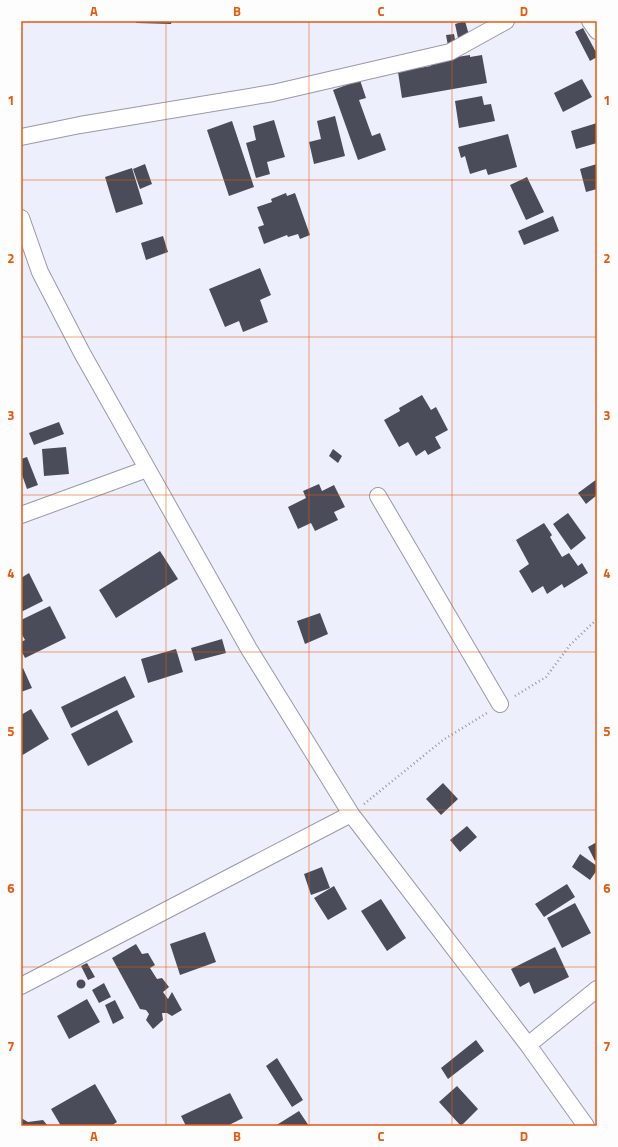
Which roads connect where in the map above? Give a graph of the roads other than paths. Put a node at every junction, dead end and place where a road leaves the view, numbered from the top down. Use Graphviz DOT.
graph roads {
  1 [pos="506,21"];
  2 [pos="590,21"];
  3 [pos="597,31"];
  4 [pos="21,137"];
  5 [pos="21,218"];
  6 [pos="147,469"];
  7 [pos="378,496"];
  8 [pos="21,515"];
  9 [pos="500,704"];
  10 [pos="352,814"];
  11 [pos="21,986"];
  12 [pos="597,989"];
  13 [pos="528,1045"];
  14 [pos="582,1124"];
  1 -- 4 [label="street"];
  2 -- 3 [label="street"];
  5 -- 6 [label="street"];
  6 -- 8 [label="street"];
  6 -- 10 [label="street"];
  7 -- 9 [label="street"];
  10 -- 11 [label="street"];
  10 -- 13 [label="street"];
  12 -- 13 [label="street"];
  13 -- 14 [label="street"];
}
